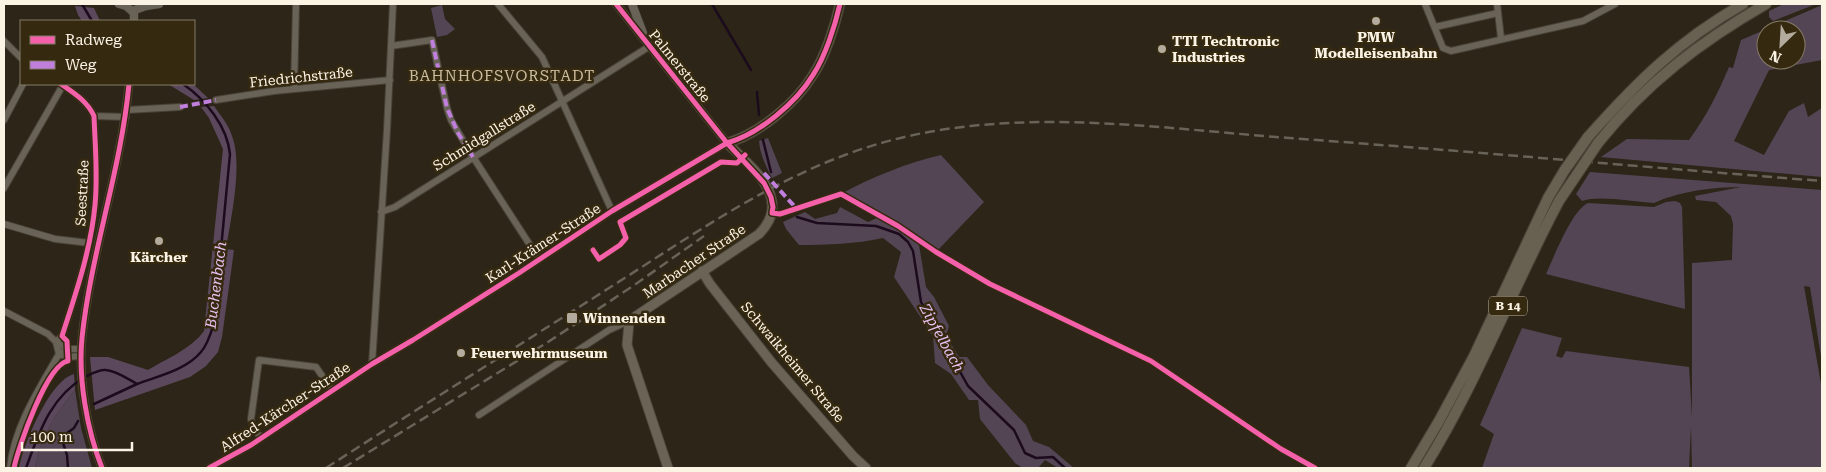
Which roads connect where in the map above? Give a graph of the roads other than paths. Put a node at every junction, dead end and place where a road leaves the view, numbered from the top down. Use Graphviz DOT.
graph roads {
  1 [pos="119,4"];
  2 [pos="159,4"];
  3 [pos="296,4"];
  4 [pos="393,4"];
  5 [pos="498,4"];
  6 [pos="616,4"];
  7 [pos="632,4"];
  8 [pos="840,4"];
  9 [pos="1425,4"];
  10 [pos="1497,4"];
  11 [pos="1615,4"];
  12 [pos="1743,4"];
  13 [pos="1766,4"];
  14 [pos="132,11"];
  15 [pos="1498,13"];
  16 [pos="134,20"];
  17 [pos="1435,27"];
  18 [pos="1501,38"];
  19 [pos="4,41"];
  20 [pos="392,46"];
  21 [pos="650,46"];
  22 [pos="20,57"];
  23 [pos="390,80"];
  24 [pos="22,85"];
  25 [pos="61,85"];
  26 [pos="63,85"];
  27 [pos="129,85"];
  28 [pos="294,89"];
  29 [pos="216,100"];
  30 [pos="562,101"];
  31 [pos="180,107"];
  32 [pos="126,114"];
  33 [pos="94,116"];
  34 [pos="4,120"];
  35 [pos="727,143"];
  36 [pos="473,157"];
  37 [pos="4,188"];
  38 [pos="612,211"];
  39 [pos="381,212"];
  40 [pos="4,224"];
  41 [pos="89,244"];
  42 [pos="539,259"];
  43 [pos="702,271"];
  44 [pos="4,311"];
  45 [pos="628,323"];
  46 [pos="56,342"];
  47 [pos="68,349"];
  48 [pos="82,353"];
  49 [pos="58,354"];
  50 [pos="372,364"];
  51 [pos="332,390"];
  52 [pos="1452,409"];
  53 [pos="479,415"];
  54 [pos="261,438"];
  55 [pos="10,468"];
  56 [pos="102,468"];
  57 [pos="209,468"];
  58 [pos="668,468"];
  59 [pos="866,468"];
  60 [pos="1411,468"];
  61 [pos="1424,468"];
  1 -- 14 [label="street"];
  2 -- 14 [label="street"];
  3 -- 28 [label="street"];
  4 -- 20 [label="street"];
  5 -- 30 [label="street"];
  6 -- 21 [label="street, Palmerstraße"];
  7 -- 21 [label="street"];
  8 -- 35 [label="main road"];
  9 -- 17 [label="street"];
  10 -- 15 [label="street"];
  11 -- 18 [label="street"];
  12 -- 52 [label="highway, B 14, bridge"];
  13 -- 52 [label="highway, B 14, bridge"];
  14 -- 16 [label="street"];
  15 -- 17 [label="street"];
  15 -- 18 [label="street"];
  17 -- 18 [label="street"];
  19 -- 22 [label="street"];
  20 -- 23 [label="street"];
  20 -- 36 [label="street"];
  21 -- 30 [label="street, Schmidgallstraße"];
  21 -- 35 [label="street, Palmerstraße"];
  23 -- 28 [label="street, Friedrichstraße"];
  23 -- 39 [label="street"];
  24 -- 34 [label="street"];
  25 -- 37 [label="street"];
  26 -- 33 [label="street"];
  27 -- 32 [label="street"];
  28 -- 29 [label="street, Friedrichstraße"];
  30 -- 36 [label="street, Schmidgallstraße"];
  30 -- 38 [label="street"];
  31 -- 32 [label="street"];
  32 -- 33 [label="street"];
  32 -- 48 [label="street"];
  33 -- 41 [label="street, Seestraße"];
  35 -- 38 [label="street, Karl-Krämer-Straße"];
  35 -- 43 [label="main road, Marbacher Straße"];
  36 -- 39 [label="street, Schmidgallstraße"];
  36 -- 42 [label="street"];
  38 -- 42 [label="street, Karl-Krämer-Straße"];
  39 -- 50 [label="street"];
  40 -- 41 [label="street"];
  41 -- 46 [label="street, Seestraße"];
  42 -- 50 [label="street, Karl-Krämer-Straße"];
  43 -- 45 [label="main road, Marbacher Straße"];
  43 -- 59 [label="main road, Schwaikheimer Straße"];
  44 -- 46 [label="street"];
  45 -- 53 [label="street"];
  45 -- 58 [label="main road"];
  46 -- 47 [label="street"];
  46 -- 49 [label="street"];
  47 -- 48 [label="street"];
  47 -- 49 [label="street"];
  48 -- 49 [label="street"];
  48 -- 56 [label="street"];
  49 -- 55 [label="street"];
  50 -- 51 [label="street, Alfred-Kärcher-Straße"];
  51 -- 54 [label="street, Alfred-Kärcher-Straße"];
  51 -- 54 [label="street"];
  52 -- 60 [label="highway, B 14"];
  52 -- 61 [label="highway, B 14"];
  54 -- 57 [label="street, Alfred-Kärcher-Straße"];
}
